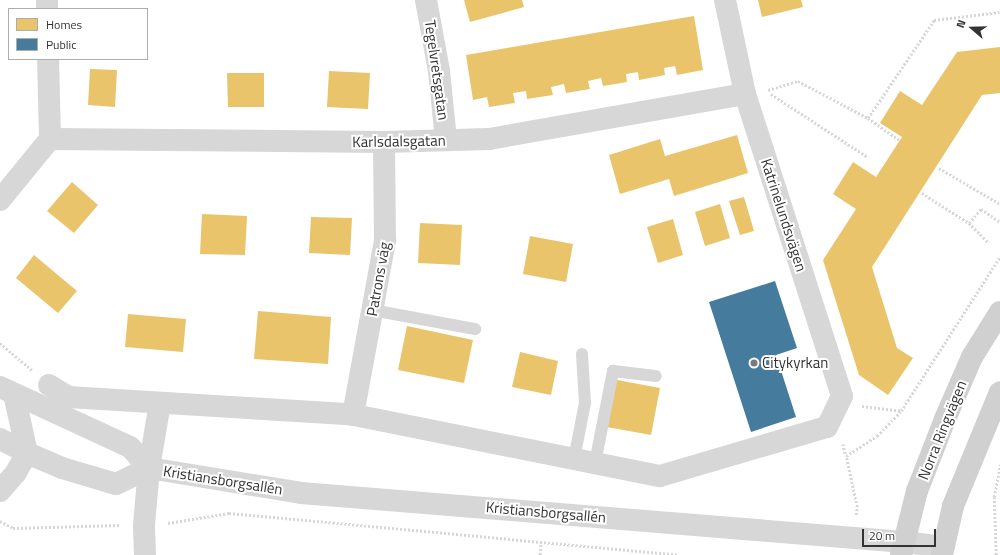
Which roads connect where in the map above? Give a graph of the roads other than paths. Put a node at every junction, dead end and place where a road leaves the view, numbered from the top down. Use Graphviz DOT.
graph roads {
  1 [pos="426,0"];
  2 [pos="725,0"];
  3 [pos="48,60"];
  4 [pos="755,92"];
  5 [pos="50,139"];
  6 [pos="446,140"];
  7 [pos="384,142"];
  8 [pos="0,200"];
  9 [pos="372,310"];
  10 [pos="1000,312"];
  11 [pos="475,329"];
  12 [pos="582,354"];
  13 [pos="656,376"];
  14 [pos="49,385"];
  15 [pos="7,390"];
  16 [pos="1000,392"];
  17 [pos="160,403"];
  18 [pos="54,412"];
  19 [pos="353,415"];
  20 [pos="22,426"];
  21 [pos="2,444"];
  22 [pos="27,453"];
  23 [pos="574,459"];
  24 [pos="595,463"];
  25 [pos="149,468"];
  26 [pos="0,490"];
  27 [pos="903,548"];
  28 [pos="943,551"];
  29 [pos="145,555"];
  1 -- 6 [label="street, Tegelvretsgatan"];
  2 -- 4 [label="street, Katrinelundsvägen"];
  3 -- 5 [label="street"];
  4 -- 6 [label="street, Karlsdalsgatan"];
  4 -- 24 [label="street, Katrinelundsvägen"];
  5 -- 7 [label="street, Karlsdalsgatan"];
  5 -- 8 [label="street"];
  6 -- 7 [label="street, Karlsdalsgatan"];
  7 -- 9 [label="street, Patrons väg"];
  9 -- 11 [label="lane"];
  9 -- 19 [label="street, Patrons väg"];
  10 -- 27 [label="main road, Norra Ringvägen"];
  12 -- 23 [label="lane"];
  13 -- 24 [label="lane"];
  14 -- 17 [label="street"];
  15 -- 18 [label="street, Kristiansborgsallén"];
  15 -- 20 [label="street"];
  16 -- 28 [label="main road"];
  17 -- 19 [label="street"];
  17 -- 25 [label="street, Kristiansborgsallén"];
  18 -- 20 [label="street"];
  18 -- 25 [label="street, Kristiansborgsallén"];
  19 -- 23 [label="street"];
  20 -- 21 [label="street"];
  20 -- 22 [label="street"];
  21 -- 22 [label="street, Kristiansborgsallén"];
  22 -- 25 [label="street, Kristiansborgsallén"];
  22 -- 26 [label="street"];
  23 -- 24 [label="street"];
  25 -- 27 [label="street, Kristiansborgsallén"];
  25 -- 29 [label="street"];
  27 -- 28 [label="street, Kristiansborgsallén"];
}
